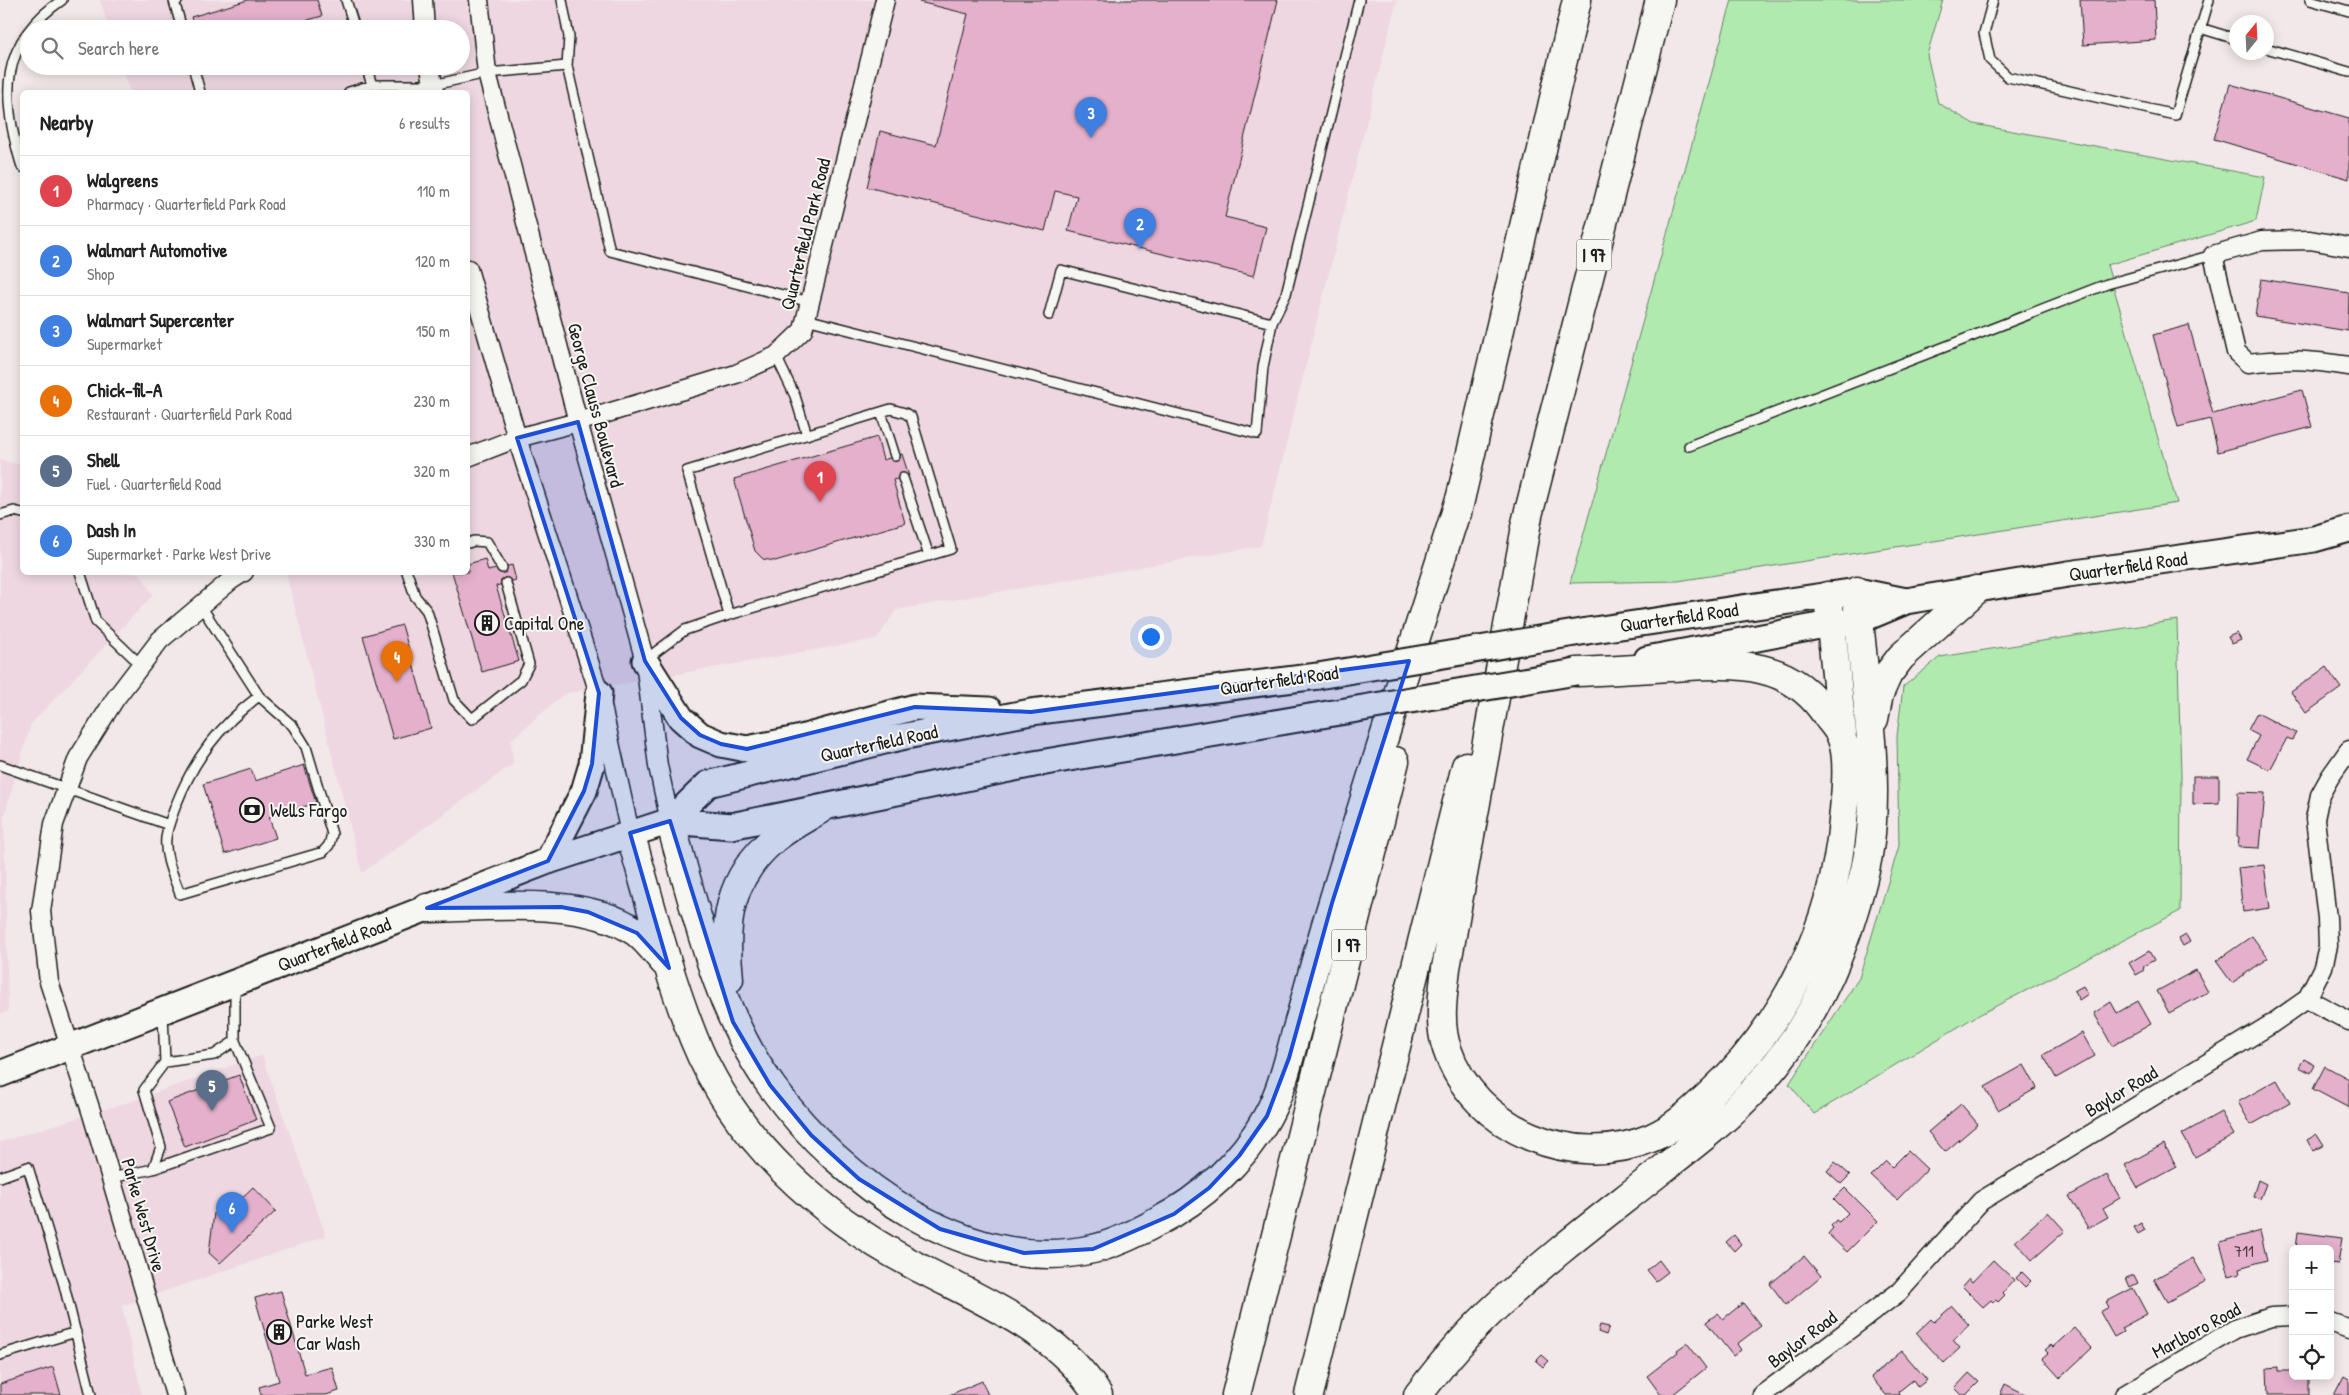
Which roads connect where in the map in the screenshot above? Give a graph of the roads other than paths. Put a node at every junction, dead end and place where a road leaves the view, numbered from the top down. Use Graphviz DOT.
graph roads {
  1 [pos="62,0"];
  2 [pos="178,0"];
  3 [pos="346,0"];
  4 [pos="422,0"];
  5 [pos="479,0"];
  6 [pos="562,0"];
  7 [pos="885,0"];
  8 [pos="1359,0"];
  9 [pos="1577,0"];
  10 [pos="1660,0"];
  11 [pos="1993,0"];
  12 [pos="2209,0"];
  13 [pos="2310,0"];
  14 [pos="2349,12"];
  15 [pos="34,20"];
  16 [pos="179,20"];
  17 [pos="352,20"];
  18 [pos="424,20"];
  19 [pos="2200,28"];
  20 [pos="20,33"];
  21 [pos="2229,37"];
  22 [pos="2274,50"];
  23 [pos="567,66"];
  24 [pos="2349,72"];
  25 [pos="487,73"];
  26 [pos="195,75"];
  27 [pos="369,75"];
  28 [pos="431,75"];
  29 [pos="372,85"];
  30 [pos="433,89"];
  31 [pos="199,90"];
  32 [pos="356,90"];
  33 [pos="20,161"];
  34 [pos="2349,247"];
  35 [pos="2213,255"];
  36 [pos="470,276"];
  37 [pos="808,311"];
  38 [pos="1049,316"];
  39 [pos="1272,323"];
  40 [pos="776,356"];
  41 [pos="2349,366"];
  42 [pos="881,412"];
  43 [pos="578,422"];
  44 [pos="807,435"];
  45 [pos="517,438"];
  46 [pos="1689,446"];
  47 [pos="470,456"];
  48 [pos="896,456"];
  49 [pos="903,478"];
  50 [pos="1461,496"];
  51 [pos="1529,510"];
  52 [pos="20,512"];
  53 [pos="0,515"];
  54 [pos="2349,528"];
  55 [pos="470,542"];
  56 [pos="929,556"];
  57 [pos="502,568"];
  58 [pos="81,575"];
  59 [pos="239,575"];
  60 [pos="408,575"];
  61 [pos="506,583"];
  62 [pos="1976,590"];
  63 [pos="1857,591"];
  64 [pos="1828,596"];
  65 [pos="1906,601"];
  66 [pos="201,606"];
  67 [pos="729,615"];
  68 [pos="1858,621"];
  69 [pos="1830,624"];
  70 [pos="645,661"];
  71 [pos="141,665"];
  72 [pos="1576,672"];
  73 [pos="599,693"];
  74 [pos="259,696"];
  75 [pos="1031,712"];
  76 [pos="1842,738"];
  77 [pos="1869,740"];
  78 [pos="2349,750"];
  79 [pos="0,765"];
  80 [pos="67,789"];
  81 [pos="819,810"];
  82 [pos="670,821"];
  83 [pos="169,825"];
  84 [pos="630,833"];
  85 [pos="548,861"];
  86 [pos="427,908"];
  87 [pos="669,968"];
  88 [pos="235,983"];
  89 [pos="2307,999"];
  90 [pos="162,1012"];
  91 [pos="2349,1021"];
  92 [pos="734,1022"];
  93 [pos="235,1041"];
  94 [pos="70,1047"];
  95 [pos="165,1062"];
  96 [pos="0,1074"];
  97 [pos="153,1168"];
  98 [pos="0,1177"];
  99 [pos="111,1178"];
  100 [pos="2289,1316"];
  101 [pos="2334,1324"];
  102 [pos="2349,1330"];
  103 [pos="76,1332"];
  104 [pos="0,1355"];
  105 [pos="91,1395"];
  106 [pos="175,1395"];
  107 [pos="1098,1395"];
  108 [pos="1236,1395"];
  109 [pos="1309,1395"];
  110 [pos="1418,1395"];
  111 [pos="1762,1395"];
  112 [pos="2124,1395"];
  1 -- 15 [label="lane"];
  2 -- 16 [label="lane"];
  3 -- 17 [label="lane"];
  4 -- 18 [label="street"];
  5 -- 25 [label="street, George Clauss Boulevard"];
  6 -- 23 [label="lane"];
  7 -- 37 [label="street, Quarterfield Park Road"];
  8 -- 39 [label="lane"];
  9 -- 50 [label="highway, I 97"];
  10 -- 51 [label="highway, I 97"];
  11 -- 19 [label="lane"];
  12 -- 19 [label="lane"];
  13 -- 14 [label="lane"];
  19 -- 21 [label="lane"];
  20 -- 33 [label="lane"];
  22 -- 24 [label="lane"];
  23 -- 25 [label="lane"];
  23 -- 37 [label="lane"];
  25 -- 30 [label="lane"];
  25 -- 43 [label="street, George Clauss Boulevard"];
  26 -- 31 [label="lane"];
  27 -- 29 [label="lane"];
  28 -- 30 [label="street"];
  29 -- 30 [label="lane"];
  29 -- 32 [label="lane"];
  34 -- 35 [label="street"];
  35 -- 41 [label="street"];
  35 -- 46 [label="lane"];
  36 -- 45 [label="street"];
  37 -- 39 [label="lane"];
  37 -- 40 [label="street, Quarterfield Park Road"];
  38 -- 39 [label="lane"];
  40 -- 43 [label="street, Quarterfield Park Road"];
  40 -- 44 [label="lane"];
  42 -- 44 [label="lane"];
  42 -- 48 [label="lane"];
  42 -- 56 [label="lane"];
  43 -- 45 [label="street, Quarterfield Park Road"];
  43 -- 70 [label="street, George Clauss Boulevard"];
  44 -- 67 [label="lane"];
  45 -- 47 [label="street, Quarterfield Park Road"];
  45 -- 73 [label="street"];
  49 -- 56 [label="lane"];
  50 -- 92 [label="highway"];
  50 -- 108 [label="highway, I 97"];
  51 -- 76 [label="highway"];
  51 -- 109 [label="highway, I 97"];
  52 -- 53 [label="lane"];
  54 -- 62 [label="main road, Quarterfield Road"];
  55 -- 57 [label="lane"];
  56 -- 67 [label="lane"];
  58 -- 71 [label="lane"];
  59 -- 66 [label="street"];
  60 -- 61 [label="lane"];
  62 -- 65 [label="main road, Quarterfield Road"];
  62 -- 77 [label="highway"];
  63 -- 64 [label="main road, Quarterfield Road"];
  63 -- 65 [label="main road, Quarterfield Road"];
  63 -- 68 [label="highway"];
  64 -- 69 [label="highway"];
  64 -- 75 [label="main road, Quarterfield Road, bridge"];
  65 -- 68 [label="main road, Quarterfield Road"];
  66 -- 71 [label="street"];
  66 -- 74 [label="lane"];
  67 -- 70 [label="lane"];
  68 -- 69 [label="main road, Quarterfield Road"];
  68 -- 77 [label="highway"];
  69 -- 72 [label="main road, Quarterfield Road"];
  69 -- 76 [label="highway"];
  70 -- 75 [label="main road"];
  70 -- 82 [label="street, George Clauss Boulevard"];
  71 -- 80 [label="street"];
  72 -- 76 [label="highway"];
  72 -- 81 [label="main road, Quarterfield Road, bridge"];
  73 -- 84 [label="street"];
  73 -- 85 [label="main road"];
  74 -- 83 [label="lane"];
  74 -- 83 [label="lane"];
  75 -- 82 [label="main road, Quarterfield Road"];
  77 -- 110 [label="highway"];
  78 -- 89 [label="street, Baylor Road"];
  79 -- 80 [label="lane"];
  80 -- 83 [label="lane"];
  80 -- 94 [label="street"];
  81 -- 82 [label="main road, Quarterfield Road"];
  81 -- 92 [label="highway"];
  82 -- 84 [label="main road, Quarterfield Road"];
  82 -- 92 [label="highway"];
  84 -- 85 [label="main road, Quarterfield Road"];
  84 -- 87 [label="highway"];
  85 -- 86 [label="main road, Quarterfield Road"];
  86 -- 87 [label="highway"];
  86 -- 88 [label="main road, Quarterfield Road"];
  87 -- 107 [label="highway"];
  88 -- 90 [label="main road, Quarterfield Road"];
  88 -- 93 [label="lane"];
  89 -- 91 [label="street"];
  89 -- 111 [label="street, Baylor Road"];
  90 -- 94 [label="main road, Quarterfield Road"];
  90 -- 95 [label="lane"];
  93 -- 95 [label="lane"];
  93 -- 97 [label="lane"];
  94 -- 96 [label="main road, Quarterfield Road"];
  94 -- 99 [label="street, Parke West Drive"];
  95 -- 97 [label="lane"];
  97 -- 99 [label="lane"];
  98 -- 103 [label="lane"];
  99 -- 106 [label="street, Parke West Drive"];
  100 -- 112 [label="street, Marlboro Road"];
  101 -- 102 [label="street"];
  103 -- 104 [label="lane"];
  103 -- 105 [label="lane"];
}
